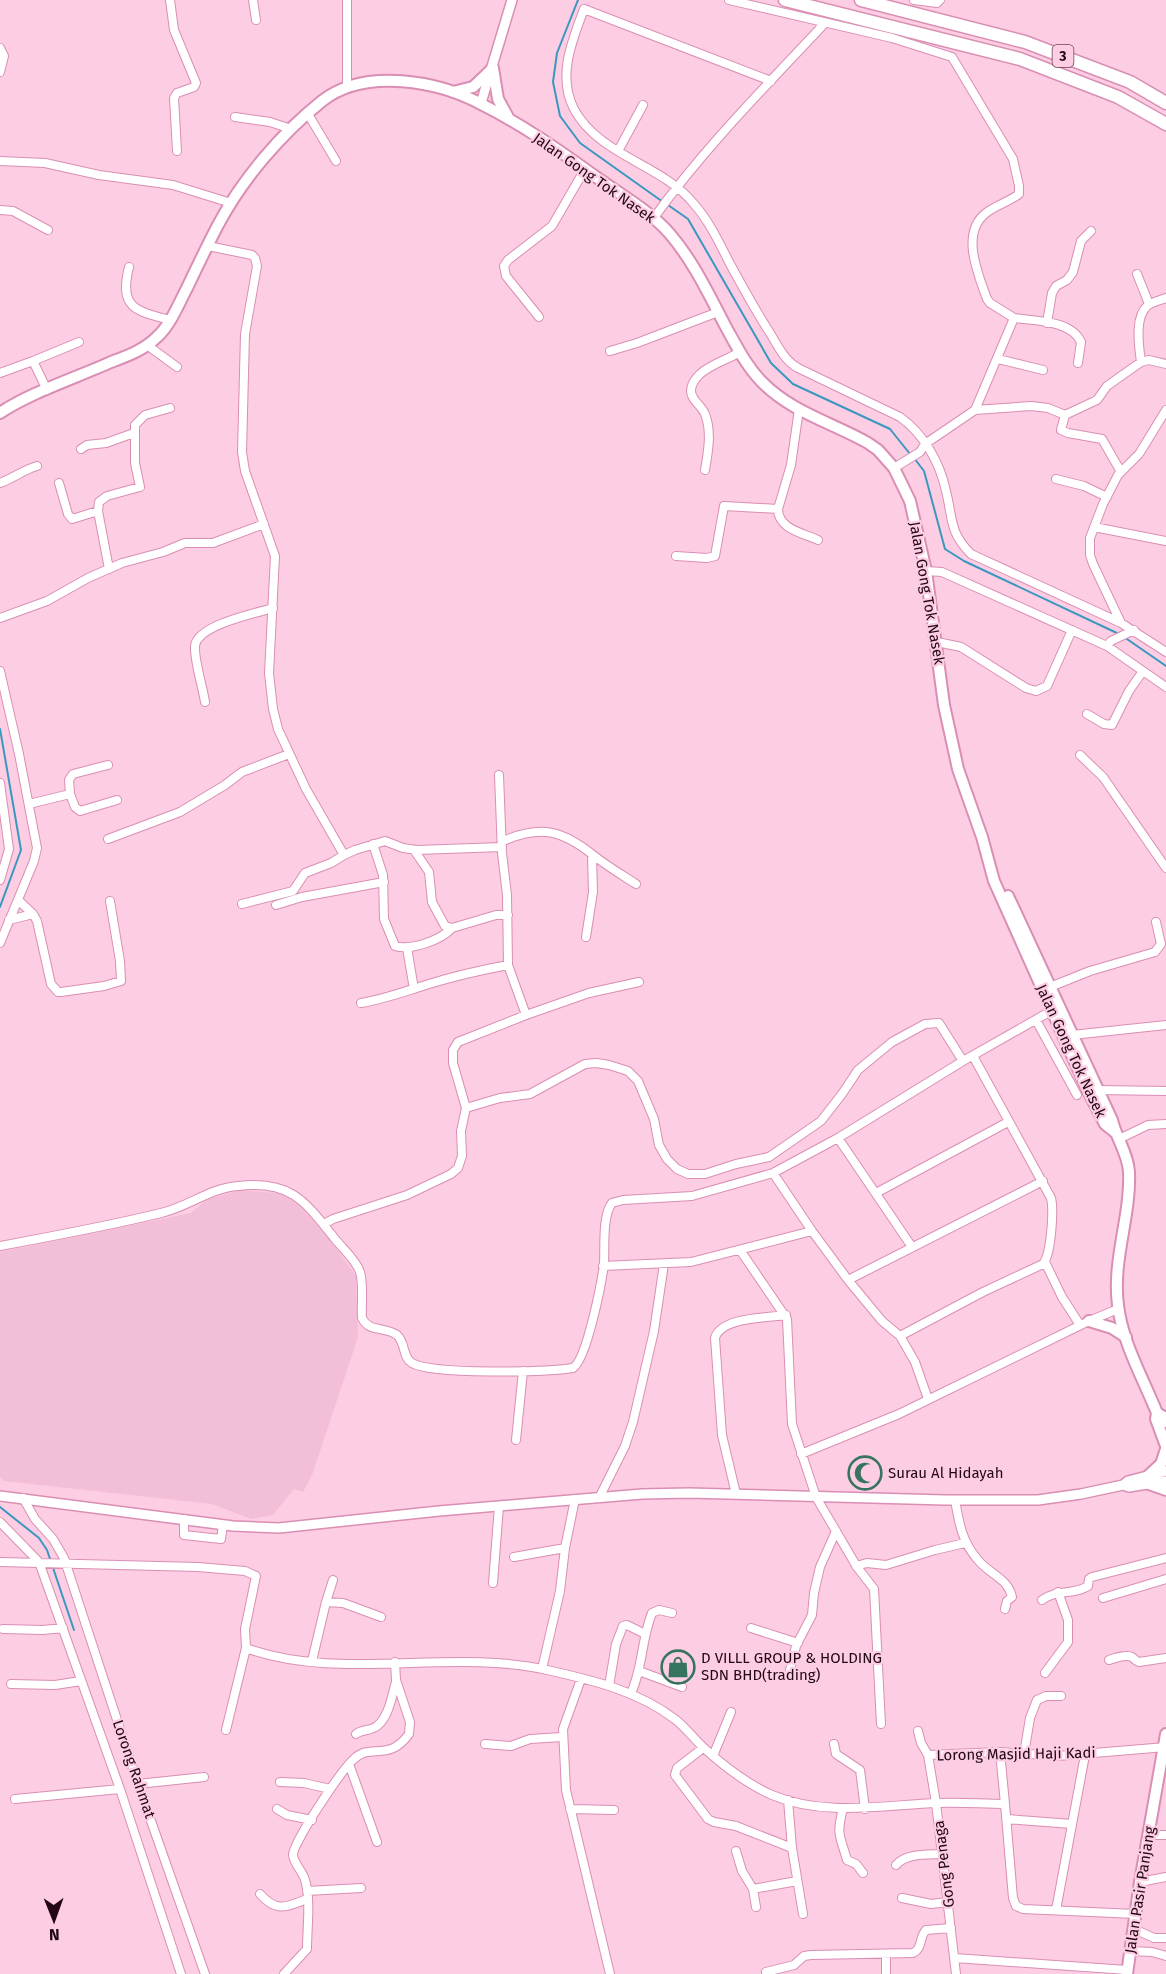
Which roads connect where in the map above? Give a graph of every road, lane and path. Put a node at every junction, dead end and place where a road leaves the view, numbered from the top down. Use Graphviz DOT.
graph roads {
  1 [pos="170,0"];
  2 [pos="254,0"];
  3 [pos="347,0"];
  4 [pos="512,0"];
  5 [pos="729,0"];
  6 [pos="785,0"];
  7 [pos="861,0"];
  8 [pos="914,0"];
  9 [pos="940,0"];
  10 [pos="256,20"];
  11 [pos="825,23"];
  12 [pos="0,48"];
  13 [pos="493,68"];
  14 [pos="0,72"];
  15 [pos="771,81"];
  16 [pos="347,87"];
  17 [pos="450,92"];
  18 [pos="481,103"];
  19 [pos="1166,103"];
  20 [pos="644,105"];
  21 [pos="308,114"];
  22 [pos="235,117"];
  23 [pos="509,119"];
  24 [pos="1166,124"];
  25 [pos="291,129"];
  26 [pos="177,151"];
  27 [pos="618,151"];
  28 [pos="0,161"];
  29 [pos="336,161"];
  30 [pos="585,169"];
  31 [pos="675,189"];
  32 [pos="231,203"];
  33 [pos="0,210"];
  34 [pos="653,219"];
  35 [pos="48,230"];
  36 [pos="1092,231"];
  37 [pos="208,246"];
  38 [pos="129,267"];
  39 [pos="1137,274"];
  40 [pos="1166,298"];
  41 [pos="1149,304"];
  42 [pos="718,312"];
  43 [pos="539,317"];
  44 [pos="1014,318"];
  45 [pos="170,320"];
  46 [pos="1047,323"];
  47 [pos="79,342"];
  48 [pos="147,345"];
  49 [pos="610,351"];
  50 [pos="740,352"];
  51 [pos="998,359"];
  52 [pos="33,361"];
  53 [pos="1141,362"];
  54 [pos="1078,363"];
  55 [pos="1166,364"];
  56 [pos="177,367"];
  57 [pos="1042,370"];
  58 [pos="0,374"];
  59 [pos="47,390"];
  60 [pos="170,408"];
  61 [pos="799,409"];
  62 [pos="975,410"];
  63 [pos="1166,411"];
  64 [pos="0,414"];
  65 [pos="1065,415"];
  66 [pos="134,433"];
  67 [pos="925,444"];
  68 [pos="81,449"];
  69 [pos="37,466"];
  70 [pos="894,468"];
  71 [pos="705,470"];
  72 [pos="1121,472"];
  73 [pos="1056,479"];
  74 [pos="0,483"];
  75 [pos="59,483"];
  76 [pos="1107,497"];
  77 [pos="778,509"];
  78 [pos="98,511"];
  79 [pos="264,524"];
  80 [pos="1094,527"];
  81 [pos="818,540"];
  82 [pos="1166,540"];
  83 [pos="676,556"];
  84 [pos="109,568"];
  85 [pos="926,571"];
  86 [pos="273,608"];
  87 [pos="0,618"];
  88 [pos="1121,623"];
  89 [pos="1072,630"];
  90 [pos="1130,632"];
  91 [pos="937,642"];
  92 [pos="1109,644"];
  93 [pos="1166,652"];
  94 [pos="0,671"];
  95 [pos="1143,671"];
  96 [pos="1166,687"];
  97 [pos="205,702"];
  98 [pos="1087,714"];
  99 [pos="289,754"];
  100 [pos="1080,755"];
  101 [pos="108,765"];
  102 [pos="499,775"];
  103 [pos="0,783"];
  104 [pos="70,794"];
  105 [pos="117,800"];
  106 [pos="29,804"];
  107 [pos="108,839"];
  108 [pos="372,844"];
  109 [pos="503,844"];
  110 [pos="414,850"];
  111 [pos="344,855"];
  112 [pos="592,855"];
  113 [pos="3,865"];
  114 [pos="992,867"];
  115 [pos="1166,868"];
  116 [pos="0,880"];
  117 [pos="384,882"];
  118 [pos="636,885"];
  119 [pos="18,900"];
  120 [pos="110,901"];
  121 [pos="242,904"];
  122 [pos="276,905"];
  123 [pos="33,914"];
  124 [pos="508,915"];
  125 [pos="9,920"];
  126 [pos="1156,922"];
  127 [pos="452,928"];
  128 [pos="585,937"];
  129 [pos="0,943"];
  130 [pos="407,948"];
  131 [pos="508,965"];
  132 [pos="639,982"];
  133 [pos="414,989"];
  134 [pos="1052,992"];
  135 [pos="361,1003"];
  136 [pos="1052,1011"];
  137 [pos="526,1015"];
  138 [pos="1063,1017"];
  139 [pos="1036,1020"];
  140 [pos="1166,1025"];
  141 [pos="1072,1035"];
  142 [pos="973,1056"];
  143 [pos="963,1062"];
  144 [pos="1166,1091"];
  145 [pos="1088,1092"];
  146 [pos="466,1108"];
  147 [pos="1008,1122"];
  148 [pos="1166,1124"];
  149 [pos="1117,1136"];
  150 [pos="838,1138"];
  151 [pos="773,1173"];
  152 [pos="1043,1181"];
  153 [pos="876,1192"];
  154 [pos="324,1224"];
  155 [pos="812,1231"];
  156 [pos="0,1246"];
  157 [pos="912,1247"];
  158 [pos="740,1250"];
  159 [pos="1045,1262"];
  160 [pos="664,1264"];
  161 [pos="603,1266"];
  162 [pos="848,1280"];
  163 [pos="1118,1309"];
  164 [pos="786,1315"];
  165 [pos="1085,1323"];
  166 [pos="900,1336"];
  167 [pos="1126,1337"];
  168 [pos="522,1371"];
  169 [pos="928,1400"];
  170 [pos="1157,1413"];
  171 [pos="1166,1422"];
  172 [pos="516,1440"];
  173 [pos="1166,1447"];
  174 [pos="801,1454"];
  175 [pos="1166,1470"];
  176 [pos="1148,1480"];
  177 [pos="1166,1481"];
  178 [pos="1166,1490"];
  179 [pos="736,1494"];
  180 [pos="0,1496"];
  181 [pos="816,1497"];
  182 [pos="23,1498"];
  183 [pos="599,1498"];
  184 [pos="576,1499"];
  185 [pos="955,1500"];
  186 [pos="499,1506"];
  187 [pos="184,1520"];
  188 [pos="0,1522"];
  189 [pos="223,1525"];
  190 [pos="836,1531"];
  191 [pos="966,1543"];
  192 [pos="565,1548"];
  193 [pos="513,1557"];
  194 [pos="1166,1558"];
  195 [pos="0,1562"];
  196 [pos="41,1562"];
  197 [pos="64,1564"];
  198 [pos="856,1566"];
  199 [pos="1166,1579"];
  200 [pos="333,1580"];
  201 [pos="493,1583"];
  202 [pos="1058,1592"];
  203 [pos="1103,1598"];
  204 [pos="1042,1600"];
  205 [pos="326,1602"];
  206 [pos="1005,1609"];
  207 [pos="672,1613"];
  208 [pos="381,1617"];
  209 [pos="63,1628"];
  210 [pos="751,1628"];
  211 [pos="3,1629"];
  212 [pos="645,1634"];
  213 [pos="798,1643"];
  214 [pos="246,1648"];
  215 [pos="1166,1658"];
  216 [pos="1108,1660"];
  217 [pos="312,1661"];
  218 [pos="395,1662"];
  219 [pos="542,1669"];
  220 [pos="639,1671"];
  221 [pos="1045,1672"];
  222 [pos="789,1674"];
  223 [pos="581,1679"];
  224 [pos="396,1680"];
  225 [pos="81,1681"];
  226 [pos="11,1684"];
  227 [pos="609,1686"];
  228 [pos="682,1687"];
  229 [pos="631,1694"];
  230 [pos="1061,1696"];
  231 [pos="731,1712"];
  232 [pos="881,1724"];
  233 [pos="226,1730"];
  234 [pos="918,1731"];
  235 [pos="356,1734"];
  236 [pos="1166,1734"];
  237 [pos="562,1737"];
  238 [pos="485,1744"];
  239 [pos="834,1744"];
  240 [pos="1165,1747"];
  241 [pos="703,1748"];
  242 [pos="1000,1752"];
  243 [pos="928,1755"];
  244 [pos="1024,1755"];
  245 [pos="1085,1755"];
  246 [pos="713,1756"];
  247 [pos="349,1764"];
  248 [pos="204,1777"];
  249 [pos="280,1782"];
  250 [pos="138,1784"];
  251 [pos="120,1789"];
  252 [pos="330,1789"];
  253 [pos="15,1799"];
  254 [pos="788,1800"];
  255 [pos="936,1803"];
  256 [pos="1005,1804"];
  257 [pos="843,1808"];
  258 [pos="277,1809"];
  259 [pos="570,1809"];
  260 [pos="865,1809"];
  261 [pos="614,1810"];
  262 [pos="1007,1819"];
  263 [pos="312,1820"];
  264 [pos="1072,1824"];
  265 [pos="1166,1834"];
  266 [pos="1149,1836"];
  267 [pos="377,1842"];
  268 [pos="792,1848"];
  269 [pos="736,1851"];
  270 [pos="943,1854"];
  271 [pos="896,1865"];
  272 [pos="863,1873"];
  273 [pos="1166,1877"];
  274 [pos="797,1881"];
  275 [pos="1140,1882"];
  276 [pos="361,1888"];
  277 [pos="753,1889"];
  278 [pos="260,1894"];
  279 [pos="307,1895"];
  280 [pos="902,1898"];
  281 [pos="948,1902"];
  282 [pos="756,1907"];
  283 [pos="1056,1910"];
  284 [pos="803,1914"];
  285 [pos="1136,1914"];
  286 [pos="951,1928"];
  287 [pos="1134,1929"];
  288 [pos="1166,1938"];
  289 [pos="1130,1951"];
  290 [pos="886,1955"];
  291 [pos="1166,1956"];
  292 [pos="955,1958"];
  293 [pos="766,1972"];
  294 [pos="1127,1972"];
  295 [pos="181,1974"];
  296 [pos="205,1974"];
  297 [pos="284,1974"];
  298 [pos="610,1974"];
  299 [pos="886,1974"];
  300 [pos="956,1974"];
  1 -- 26 [label="street"];
  2 -- 10 [label="street"];
  3 -- 16 [label="street"];
  4 -- 13 [label="street"];
  5 -- 11 [label="street"];
  6 -- 24 [label="main road, 3"];
  7 -- 19 [label="main road, 3"];
  8 -- 9 [label="street"];
  11 -- 15 [label="street"];
  11 -- 44 [label="street"];
  12 -- 14 [label="street"];
  13 -- 17 [label="main road"];
  13 -- 18 [label="street"];
  13 -- 23 [label="main road"];
  15 -- 27 [label="street"];
  15 -- 31 [label="street"];
  16 -- 17 [label="main road, Jalan Gong Tok Nasek"];
  16 -- 21 [label="main road, Jalan Gong Tok Nasek"];
  17 -- 18 [label="main road, Jalan Gong Tok Nasek"];
  18 -- 23 [label="main road, Jalan Gong Tok Nasek"];
  20 -- 27 [label="street"];
  21 -- 25 [label="main road, Jalan Gong Tok Nasek"];
  21 -- 29 [label="street"];
  22 -- 25 [label="street"];
  23 -- 30 [label="main road, Jalan Gong Tok Nasek"];
  25 -- 32 [label="main road, Jalan Gong Tok Nasek"];
  27 -- 31 [label="street"];
  28 -- 32 [label="street"];
  30 -- 34 [label="main road, Jalan Gong Tok Nasek"];
  30 -- 43 [label="street"];
  31 -- 34 [label="street"];
  31 -- 67 [label="street"];
  32 -- 37 [label="main road, Jalan Gong Tok Nasek"];
  33 -- 35 [label="street"];
  34 -- 42 [label="main road, Jalan Gong Tok Nasek"];
  36 -- 46 [label="street"];
  37 -- 45 [label="main road, Jalan Gong Tok Nasek"];
  37 -- 79 [label="street"];
  38 -- 45 [label="street"];
  39 -- 41 [label="street"];
  40 -- 41 [label="street"];
  41 -- 53 [label="street"];
  42 -- 49 [label="street"];
  42 -- 50 [label="main road, Jalan Gong Tok Nasek"];
  44 -- 46 [label="street"];
  44 -- 51 [label="street"];
  45 -- 48 [label="main road, Jalan Gong Tok Nasek"];
  46 -- 54 [label="street"];
  47 -- 52 [label="street"];
  48 -- 56 [label="street"];
  48 -- 59 [label="main road, Jalan Gong Tok Nasek"];
  50 -- 61 [label="main road, Jalan Gong Tok Nasek"];
  50 -- 71 [label="street"];
  51 -- 57 [label="street"];
  51 -- 62 [label="street"];
  52 -- 58 [label="street"];
  52 -- 59 [label="street"];
  53 -- 55 [label="street"];
  53 -- 65 [label="street"];
  59 -- 64 [label="main road, Jalan Gong Tok Nasek"];
  60 -- 66 [label="street"];
  61 -- 70 [label="main road, Jalan Gong Tok Nasek"];
  61 -- 77 [label="street"];
  62 -- 65 [label="street"];
  62 -- 67 [label="street"];
  63 -- 72 [label="street"];
  65 -- 72 [label="street"];
  66 -- 68 [label="street"];
  66 -- 78 [label="street"];
  67 -- 70 [label="street"];
  67 -- 88 [label="street"];
  69 -- 74 [label="street"];
  70 -- 85 [label="main road, Jalan Gong Tok Nasek"];
  72 -- 76 [label="street"];
  73 -- 76 [label="street"];
  75 -- 78 [label="street"];
  76 -- 80 [label="street"];
  77 -- 81 [label="street"];
  77 -- 83 [label="street"];
  78 -- 84 [label="street"];
  79 -- 84 [label="street"];
  79 -- 86 [label="street"];
  80 -- 82 [label="street"];
  80 -- 88 [label="street"];
  84 -- 87 [label="street"];
  85 -- 89 [label="street"];
  85 -- 91 [label="main road, Jalan Gong Tok Nasek"];
  86 -- 97 [label="street"];
  86 -- 99 [label="street"];
  88 -- 90 [label="street"];
  89 -- 91 [label="street"];
  89 -- 92 [label="street"];
  90 -- 92 [label="street"];
  90 -- 93 [label="street"];
  91 -- 114 [label="main road, Jalan Gong Tok Nasek"];
  92 -- 95 [label="street"];
  94 -- 106 [label="street"];
  95 -- 96 [label="street"];
  95 -- 98 [label="street"];
  99 -- 107 [label="street"];
  99 -- 111 [label="street"];
  100 -- 115 [label="street"];
  101 -- 104 [label="street"];
  102 -- 109 [label="street"];
  103 -- 113 [label="street"];
  104 -- 105 [label="street"];
  104 -- 106 [label="street"];
  106 -- 119 [label="street"];
  108 -- 110 [label="street"];
  108 -- 111 [label="street"];
  108 -- 117 [label="street"];
  109 -- 110 [label="street"];
  109 -- 112 [label="street"];
  109 -- 124 [label="street"];
  110 -- 127 [label="street"];
  111 -- 121 [label="street"];
  112 -- 118 [label="street"];
  112 -- 128 [label="street"];
  113 -- 116 [label="street"];
  114 -- 134 [label="main road, Jalan Gong Tok Nasek"];
  114 -- 136 [label="main road, Jalan Gong Tok Nasek"];
  117 -- 122 [label="street"];
  117 -- 130 [label="street"];
  119 -- 123 [label="street"];
  119 -- 125 [label="street"];
  120 -- 123 [label="street"];
  123 -- 125 [label="street"];
  124 -- 127 [label="street"];
  124 -- 131 [label="street"];
  125 -- 129 [label="street"];
  126 -- 134 [label="street"];
  127 -- 130 [label="street"];
  130 -- 133 [label="street"];
  131 -- 133 [label="street"];
  131 -- 137 [label="street"];
  132 -- 137 [label="street"];
  133 -- 135 [label="street"];
  134 -- 136 [label="main road"];
  134 -- 138 [label="main road, Jalan Gong Tok Nasek"];
  136 -- 138 [label="main road"];
  136 -- 139 [label="street"];
  136 -- 145 [label="main road, Jalan Gong Tok Nasek"];
  137 -- 146 [label="street"];
  138 -- 141 [label="main road, Jalan Gong Tok Nasek"];
  139 -- 142 [label="street"];
  139 -- 145 [label="street"];
  140 -- 141 [label="street"];
  141 -- 145 [label="main road, Jalan Gong Tok Nasek"];
  142 -- 143 [label="street"];
  142 -- 147 [label="street"];
  143 -- 146 [label="street"];
  143 -- 150 [label="street"];
  144 -- 145 [label="street"];
  145 -- 149 [label="main road, Jalan Gong Tok Nasek"];
  146 -- 154 [label="street"];
  147 -- 152 [label="street"];
  147 -- 153 [label="street"];
  148 -- 149 [label="street"];
  149 -- 163 [label="main road, Jalan Gong Tok Nasek"];
  150 -- 151 [label="street"];
  150 -- 153 [label="street"];
  151 -- 155 [label="street"];
  151 -- 161 [label="street"];
  152 -- 157 [label="street"];
  152 -- 159 [label="street"];
  153 -- 157 [label="street"];
  154 -- 156 [label="street"];
  154 -- 168 [label="street"];
  155 -- 158 [label="street"];
  155 -- 162 [label="street"];
  157 -- 162 [label="street"];
  158 -- 160 [label="street"];
  158 -- 164 [label="street"];
  159 -- 165 [label="street"];
  159 -- 166 [label="street"];
  160 -- 161 [label="street"];
  160 -- 183 [label="street"];
  161 -- 168 [label="street"];
  162 -- 166 [label="street"];
  163 -- 165 [label="street"];
  163 -- 167 [label="main road, Jalan Gong Tok Nasek"];
  164 -- 174 [label="street"];
  164 -- 179 [label="street"];
  165 -- 167 [label="main road"];
  165 -- 169 [label="street"];
  166 -- 169 [label="street"];
  167 -- 170 [label="main road, Jalan Gong Tok Nasek"];
  168 -- 172 [label="street"];
  169 -- 174 [label="street"];
  170 -- 171 [label="main road, Jalan Gong Tok Nasek"];
  170 -- 173 [label="main road, Jalan Gong Tok Nasek"];
  173 -- 176 [label="main road"];
  174 -- 181 [label="street"];
  175 -- 176 [label="street"];
  176 -- 177 [label="street"];
  176 -- 178 [label="main road"];
  176 -- 185 [label="street"];
  179 -- 181 [label="street"];
  179 -- 183 [label="street"];
  180 -- 182 [label="street"];
  181 -- 185 [label="street"];
  181 -- 190 [label="street"];
  182 -- 187 [label="street"];
  182 -- 197 [label="street, Lorong Rahmat"];
  183 -- 184 [label="street"];
  184 -- 186 [label="street"];
  184 -- 192 [label="street"];
  185 -- 191 [label="street"];
  186 -- 189 [label="street"];
  186 -- 201 [label="street"];
  187 -- 189 [label="street"];
  187 -- 189 [label="street"];
  188 -- 196 [label="street"];
  190 -- 198 [label="street"];
  190 -- 213 [label="street"];
  191 -- 198 [label="street"];
  191 -- 206 [label="street"];
  192 -- 193 [label="street"];
  192 -- 219 [label="street"];
  194 -- 202 [label="street"];
  195 -- 196 [label="street"];
  196 -- 197 [label="street"];
  196 -- 209 [label="street"];
  197 -- 214 [label="street"];
  197 -- 250 [label="street, Lorong Rahmat"];
  198 -- 232 [label="street"];
  199 -- 203 [label="street"];
  200 -- 205 [label="street"];
  202 -- 204 [label="street"];
  202 -- 221 [label="street"];
  205 -- 208 [label="street"];
  205 -- 217 [label="street"];
  207 -- 212 [label="street"];
  209 -- 211 [label="street"];
  209 -- 225 [label="street"];
  210 -- 213 [label="street"];
  212 -- 220 [label="street"];
  212 -- 227 [label="street"];
  213 -- 222 [label="street"];
  214 -- 217 [label="street"];
  214 -- 233 [label="street"];
  215 -- 216 [label="street"];
  217 -- 218 [label="street"];
  218 -- 219 [label="street"];
  218 -- 224 [label="street"];
  219 -- 223 [label="street"];
  220 -- 228 [label="street"];
  220 -- 229 [label="street"];
  223 -- 227 [label="street"];
  223 -- 237 [label="street"];
  224 -- 235 [label="street"];
  224 -- 247 [label="street"];
  225 -- 226 [label="street"];
  225 -- 251 [label="street"];
  227 -- 229 [label="street"];
  229 -- 241 [label="street"];
  230 -- 244 [label="street"];
  231 -- 246 [label="street"];
  234 -- 243 [label="street, Lorong Masjid Haji Kadi"];
  236 -- 240 [label="main road, Jalan Pasir Panjang"];
  237 -- 238 [label="street"];
  237 -- 259 [label="street"];
  239 -- 260 [label="street"];
  240 -- 245 [label="street, Lorong Masjid Haji Kadi"];
  240 -- 266 [label="main road, Jalan Pasir Panjang"];
  241 -- 246 [label="street"];
  241 -- 268 [label="street"];
  242 -- 243 [label="street, Lorong Masjid Haji Kadi"];
  242 -- 244 [label="street, Lorong Masjid Haji Kadi"];
  242 -- 256 [label="street"];
  243 -- 255 [label="street, Gong Penaga"];
  244 -- 245 [label="street, Lorong Masjid Haji Kadi"];
  245 -- 264 [label="street"];
  246 -- 254 [label="street"];
  247 -- 252 [label="street"];
  247 -- 267 [label="street"];
  248 -- 250 [label="street"];
  249 -- 252 [label="street"];
  250 -- 296 [label="street, Lorong Rahmat"];
  251 -- 253 [label="street"];
  251 -- 295 [label="street"];
  252 -- 263 [label="street"];
  254 -- 257 [label="street"];
  254 -- 268 [label="street"];
  255 -- 256 [label="street"];
  255 -- 260 [label="street"];
  255 -- 270 [label="street, Gong Penaga"];
  256 -- 262 [label="street"];
  257 -- 260 [label="street"];
  257 -- 272 [label="street"];
  258 -- 263 [label="street"];
  259 -- 261 [label="street"];
  259 -- 298 [label="street"];
  262 -- 264 [label="street"];
  262 -- 283 [label="street"];
  263 -- 279 [label="street"];
  264 -- 283 [label="street"];
  265 -- 266 [label="street"];
  266 -- 275 [label="main road, Jalan Pasir Panjang"];
  268 -- 274 [label="street"];
  269 -- 277 [label="street"];
  270 -- 271 [label="street"];
  270 -- 281 [label="street, Gong Penaga"];
  273 -- 275 [label="street"];
  274 -- 277 [label="street"];
  274 -- 284 [label="street"];
  275 -- 285 [label="main road, Jalan Pasir Panjang"];
  276 -- 279 [label="street"];
  277 -- 282 [label="street"];
  278 -- 279 [label="street"];
  279 -- 297 [label="street"];
  280 -- 281 [label="street"];
  281 -- 286 [label="street, Gong Penaga"];
  283 -- 285 [label="street"];
  285 -- 287 [label="main road, Jalan Pasir Panjang"];
  286 -- 290 [label="street"];
  286 -- 292 [label="street, Gong Penaga"];
  287 -- 288 [label="street"];
  287 -- 289 [label="main road, Jalan Pasir Panjang"];
  289 -- 291 [label="street"];
  289 -- 294 [label="main road, Jalan Pasir Panjang"];
  290 -- 293 [label="street"];
  290 -- 299 [label="street"];
  292 -- 294 [label="street"];
  292 -- 300 [label="street, Gong Penaga"];
}
